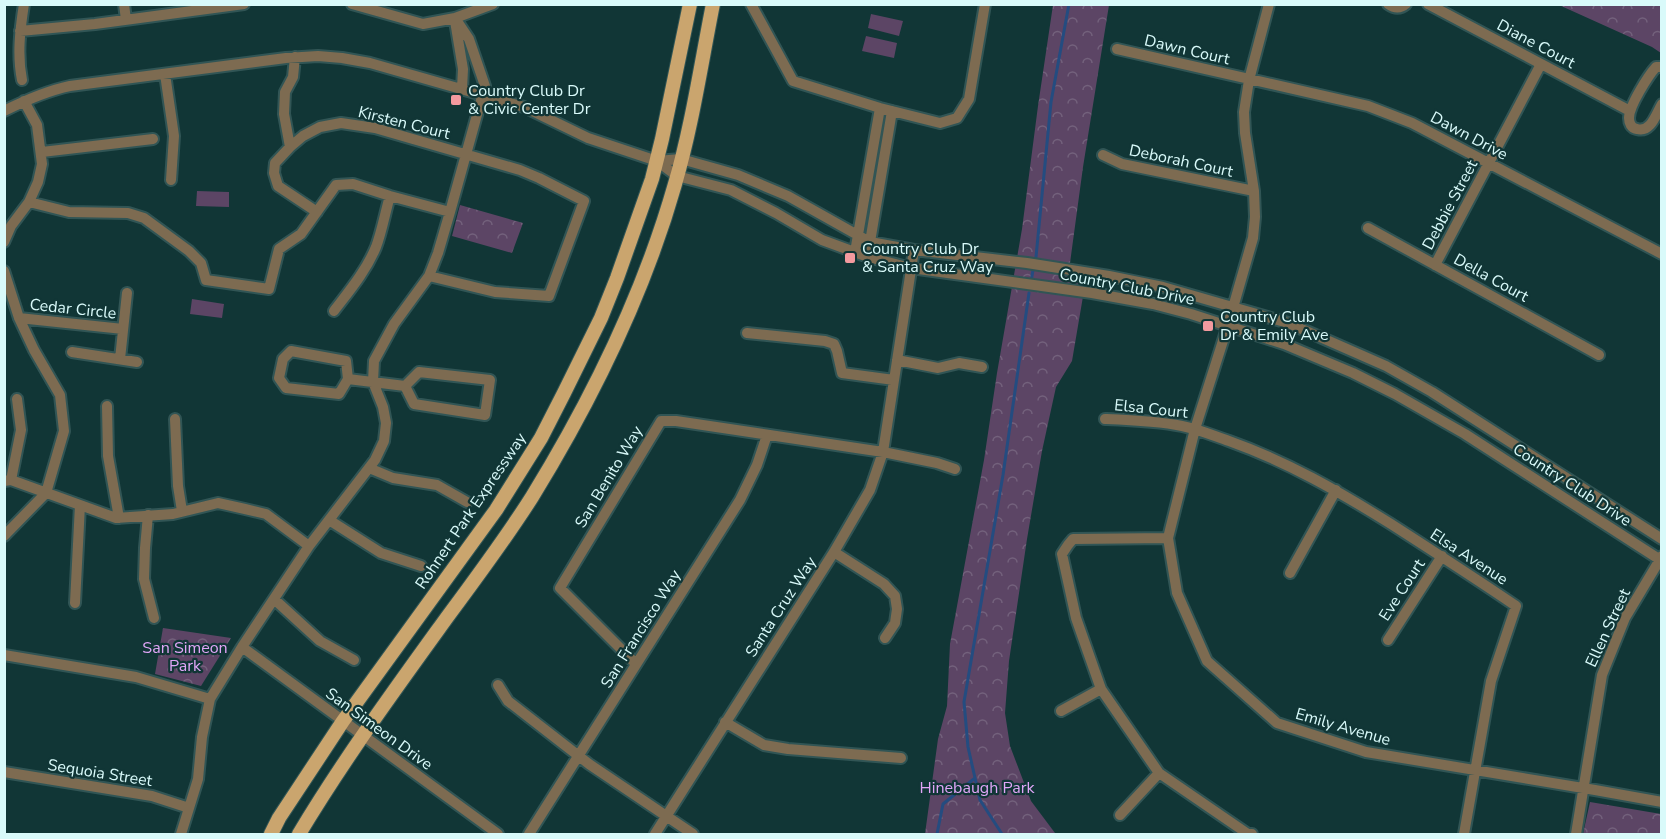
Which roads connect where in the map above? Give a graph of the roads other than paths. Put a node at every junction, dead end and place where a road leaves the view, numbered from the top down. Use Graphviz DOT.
graph roads {
  1 [pos="24,4"];
  2 [pos="124,4"];
  3 [pos="352,4"];
  4 [pos="493,4"];
  5 [pos="690,4"];
  6 [pos="713,4"];
  7 [pos="751,4"];
  8 [pos="985,4"];
  9 [pos="1269,4"];
  10 [pos="1388,4"];
  11 [pos="1406,4"];
  12 [pos="1428,4"];
  13 [pos="243,5"];
  14 [pos="455,18"];
  15 [pos="126,20"];
  16 [pos="20,31"];
  17 [pos="1117,49"];
  18 [pos="295,57"];
  19 [pos="1541,64"];
  20 [pos="1662,67"];
  21 [pos="165,74"];
  22 [pos="22,80"];
  23 [pos="1249,80"];
  24 [pos="462,89"];
  25 [pos="483,95"];
  26 [pos="24,101"];
  27 [pos="1662,104"];
  28 [pos="880,108"];
  29 [pos="4,111"];
  30 [pos="891,111"];
  31 [pos="1630,111"];
  32 [pos="153,139"];
  33 [pos="290,147"];
  34 [pos="42,152"];
  35 [pos="466,154"];
  36 [pos="1103,155"];
  37 [pos="681,159"];
  38 [pos="657,161"];
  39 [pos="1489,163"];
  40 [pos="677,176"];
  41 [pos="171,180"];
  42 [pos="1254,191"];
  43 [pos="390,196"];
  44 [pos="29,202"];
  45 [pos="317,212"];
  46 [pos="450,212"];
  47 [pos="1368,228"];
  48 [pos="857,236"];
  49 [pos="4,242"];
  50 [pos="870,242"];
  51 [pos="914,250"];
  52 [pos="855,252"];
  53 [pos="1662,254"];
  54 [pos="868,257"];
  55 [pos="1435,265"];
  56 [pos="911,268"];
  57 [pos="4,271"];
  58 [pos="429,276"];
  59 [pos="128,293"];
  60 [pos="1233,306"];
  61 [pos="334,311"];
  62 [pos="18,318"];
  63 [pos="1228,326"];
  64 [pos="123,329"];
  65 [pos="747,333"];
  66 [pos="72,352"];
  67 [pos="1599,355"];
  68 [pos="120,359"];
  69 [pos="897,360"];
  70 [pos="137,362"];
  71 [pos="982,367"];
  72 [pos="348,379"];
  73 [pos="894,380"];
  74 [pos="373,382"];
  75 [pos="405,386"];
  76 [pos="17,399"];
  77 [pos="107,406"];
  78 [pos="175,419"];
  79 [pos="1105,420"];
  80 [pos="1195,429"];
  81 [pos="767,435"];
  82 [pos="883,452"];
  83 [pos="369,468"];
  84 [pos="955,469"];
  85 [pos="8,481"];
  86 [pos="1336,490"];
  87 [pos="46,494"];
  88 [pos="467,502"];
  89 [pos="80,505"];
  90 [pos="182,511"];
  91 [pos="148,515"];
  92 [pos="119,518"];
  93 [pos="329,520"];
  94 [pos="4,536"];
  95 [pos="1168,538"];
  96 [pos="1662,539"];
  97 [pos="309,546"];
  98 [pos="834,552"];
  99 [pos="1442,556"];
  100 [pos="1661,559"];
  101 [pos="421,566"];
  102 [pos="1290,573"];
  103 [pos="274,600"];
  104 [pos="75,603"];
  105 [pos="154,618"];
  106 [pos="885,638"];
  107 [pos="1388,640"];
  108 [pos="242,647"];
  109 [pos="4,655"];
  110 [pos="354,660"];
  111 [pos="636,664"];
  112 [pos="498,685"];
  113 [pos="1101,689"];
  114 [pos="210,699"];
  115 [pos="1061,711"];
  116 [pos="343,721"];
  117 [pos="725,722"];
  118 [pos="362,735"];
  119 [pos="579,756"];
  120 [pos="902,758"];
  121 [pos="1475,770"];
  122 [pos="4,772"];
  123 [pos="1159,773"];
  124 [pos="1583,788"];
  125 [pos="1662,802"];
  126 [pos="189,807"];
  127 [pos="666,815"];
  128 [pos="1120,815"];
  129 [pos="181,834"];
  130 [pos="271,834"];
  131 [pos="299,834"];
  132 [pos="498,834"];
  133 [pos="530,834"];
  134 [pos="655,834"];
  135 [pos="693,834"];
  136 [pos="1250,834"];
  137 [pos="1464,834"];
  138 [pos="1576,834"];
  1 -- 16 [label="street"];
  2 -- 15 [label="street"];
  3 -- 14 [label="street"];
  4 -- 14 [label="street"];
  5 -- 38 [label="main road, Rohnert Park Expressway"];
  6 -- 37 [label="main road"];
  7 -- 28 [label="street"];
  8 -- 30 [label="street"];
  9 -- 23 [label="street, Emily Avenue"];
  10 -- 11 [label="street"];
  12 -- 19 [label="street, Diane Court"];
  13 -- 15 [label="street"];
  14 -- 24 [label="street"];
  14 -- 25 [label="street"];
  15 -- 16 [label="street"];
  16 -- 22 [label="street"];
  17 -- 23 [label="street, Dawn Court"];
  18 -- 21 [label="street, Country Club Drive"];
  18 -- 24 [label="street, Country Club Drive"];
  18 -- 33 [label="street"];
  19 -- 31 [label="street, Diane Court"];
  19 -- 39 [label="street, Debbie Street"];
  20 -- 31 [label="street"];
  21 -- 26 [label="street, Country Club Drive"];
  21 -- 41 [label="street"];
  23 -- 39 [label="street, Dawn Drive"];
  23 -- 42 [label="street, Emily Avenue"];
  24 -- 25 [label="street, Country Club Drive"];
  25 -- 35 [label="street"];
  25 -- 38 [label="street, Country Club Drive"];
  26 -- 29 [label="street, Country Club Drive"];
  26 -- 34 [label="street"];
  27 -- 31 [label="street, Diane Court"];
  28 -- 30 [label="street"];
  28 -- 48 [label="street"];
  30 -- 50 [label="street"];
  32 -- 34 [label="street"];
  33 -- 35 [label="street, Kirsten Court"];
  33 -- 45 [label="street, Kirsten Court"];
  34 -- 44 [label="street"];
  35 -- 46 [label="street"];
  35 -- 58 [label="street, Kirsten Court"];
  36 -- 42 [label="street, Deborah Court"];
  37 -- 38 [label="street, Country Club Drive"];
  37 -- 40 [label="main road"];
  37 -- 48 [label="street, Country Club Drive"];
  38 -- 40 [label="street, Country Club Drive"];
  38 -- 116 [label="main road, Rohnert Park Expressway"];
  39 -- 53 [label="street, Dawn Drive"];
  39 -- 55 [label="street, Debbie Street"];
  40 -- 52 [label="street, Country Club Drive"];
  40 -- 118 [label="main road"];
  42 -- 60 [label="street, Emily Avenue"];
  43 -- 45 [label="street"];
  43 -- 46 [label="street"];
  43 -- 61 [label="street"];
  44 -- 45 [label="street"];
  44 -- 49 [label="street"];
  46 -- 58 [label="street"];
  47 -- 55 [label="street, Della Court"];
  48 -- 50 [label="street, Country Club Drive"];
  48 -- 52 [label="street"];
  50 -- 51 [label="street, Country Club Drive"];
  50 -- 54 [label="street"];
  51 -- 56 [label="street, Santa Cruz Way"];
  51 -- 60 [label="street, Country Club Drive"];
  52 -- 54 [label="street, Country Club Drive"];
  54 -- 56 [label="street, Country Club Drive"];
  55 -- 67 [label="street, Della Court"];
  56 -- 63 [label="street, Country Club Drive"];
  56 -- 69 [label="street, Santa Cruz Way"];
  57 -- 62 [label="street"];
  58 -- 74 [label="street"];
  59 -- 64 [label="street, Cedar Circle"];
  60 -- 63 [label="street, Emily Avenue"];
  60 -- 96 [label="street, Country Club Drive"];
  62 -- 64 [label="street, Cedar Circle"];
  62 -- 87 [label="street"];
  63 -- 80 [label="street, Emily Avenue"];
  63 -- 100 [label="street, Country Club Drive"];
  64 -- 68 [label="street, Cedar Circle"];
  65 -- 73 [label="street"];
  66 -- 68 [label="street"];
  68 -- 70 [label="street"];
  69 -- 71 [label="street"];
  69 -- 73 [label="street, Santa Cruz Way"];
  72 -- 72 [label="street"];
  72 -- 74 [label="street"];
  73 -- 82 [label="street, Santa Cruz Way"];
  74 -- 75 [label="street"];
  74 -- 83 [label="street"];
  75 -- 75 [label="street"];
  76 -- 85 [label="street"];
  77 -- 92 [label="street"];
  78 -- 90 [label="street"];
  79 -- 80 [label="street, Elsa Court"];
  80 -- 86 [label="street, Elsa Avenue"];
  80 -- 95 [label="street, Emily Avenue"];
  81 -- 82 [label="street, San Benito Way"];
  81 -- 111 [label="street, San Francisco Way"];
  81 -- 111 [label="street, San Benito Way"];
  82 -- 84 [label="street, San Benito Way"];
  82 -- 98 [label="street, Santa Cruz Way"];
  83 -- 88 [label="street"];
  83 -- 93 [label="street"];
  85 -- 87 [label="street"];
  86 -- 99 [label="street, Elsa Avenue"];
  86 -- 102 [label="street"];
  87 -- 89 [label="street"];
  87 -- 94 [label="street"];
  89 -- 92 [label="street"];
  89 -- 104 [label="street"];
  90 -- 91 [label="street"];
  90 -- 97 [label="street"];
  91 -- 92 [label="street"];
  91 -- 105 [label="street"];
  93 -- 97 [label="street"];
  93 -- 101 [label="street"];
  95 -- 113 [label="street"];
  95 -- 121 [label="street, Emily Avenue"];
  97 -- 103 [label="street"];
  98 -- 106 [label="street"];
  98 -- 117 [label="street, Santa Cruz Way"];
  99 -- 107 [label="street, Eve Court"];
  99 -- 121 [label="street, Elsa Avenue"];
  100 -- 124 [label="street, Ellen Street"];
  103 -- 108 [label="street"];
  103 -- 110 [label="street"];
  108 -- 114 [label="street"];
  108 -- 116 [label="street, San Simeon Drive"];
  109 -- 114 [label="street"];
  111 -- 119 [label="street, San Francisco Way"];
  112 -- 119 [label="street"];
  113 -- 115 [label="street"];
  113 -- 123 [label="street"];
  114 -- 126 [label="street"];
  116 -- 118 [label="street, San Simeon Drive"];
  116 -- 130 [label="main road, Rohnert Park Expressway"];
  117 -- 120 [label="street"];
  117 -- 127 [label="street, Santa Cruz Way"];
  118 -- 131 [label="main road"];
  118 -- 132 [label="street, San Simeon Drive"];
  119 -- 127 [label="street"];
  119 -- 133 [label="street, San Francisco Way"];
  121 -- 124 [label="street, Emily Avenue"];
  121 -- 137 [label="street, Elsa Avenue"];
  122 -- 126 [label="street, Sequoia Street"];
  123 -- 128 [label="street"];
  123 -- 136 [label="street"];
  124 -- 125 [label="street, Emily Avenue"];
  124 -- 138 [label="street, Ellen Street"];
  126 -- 129 [label="street"];
  127 -- 134 [label="street, Santa Cruz Way"];
  127 -- 135 [label="street"];
}
